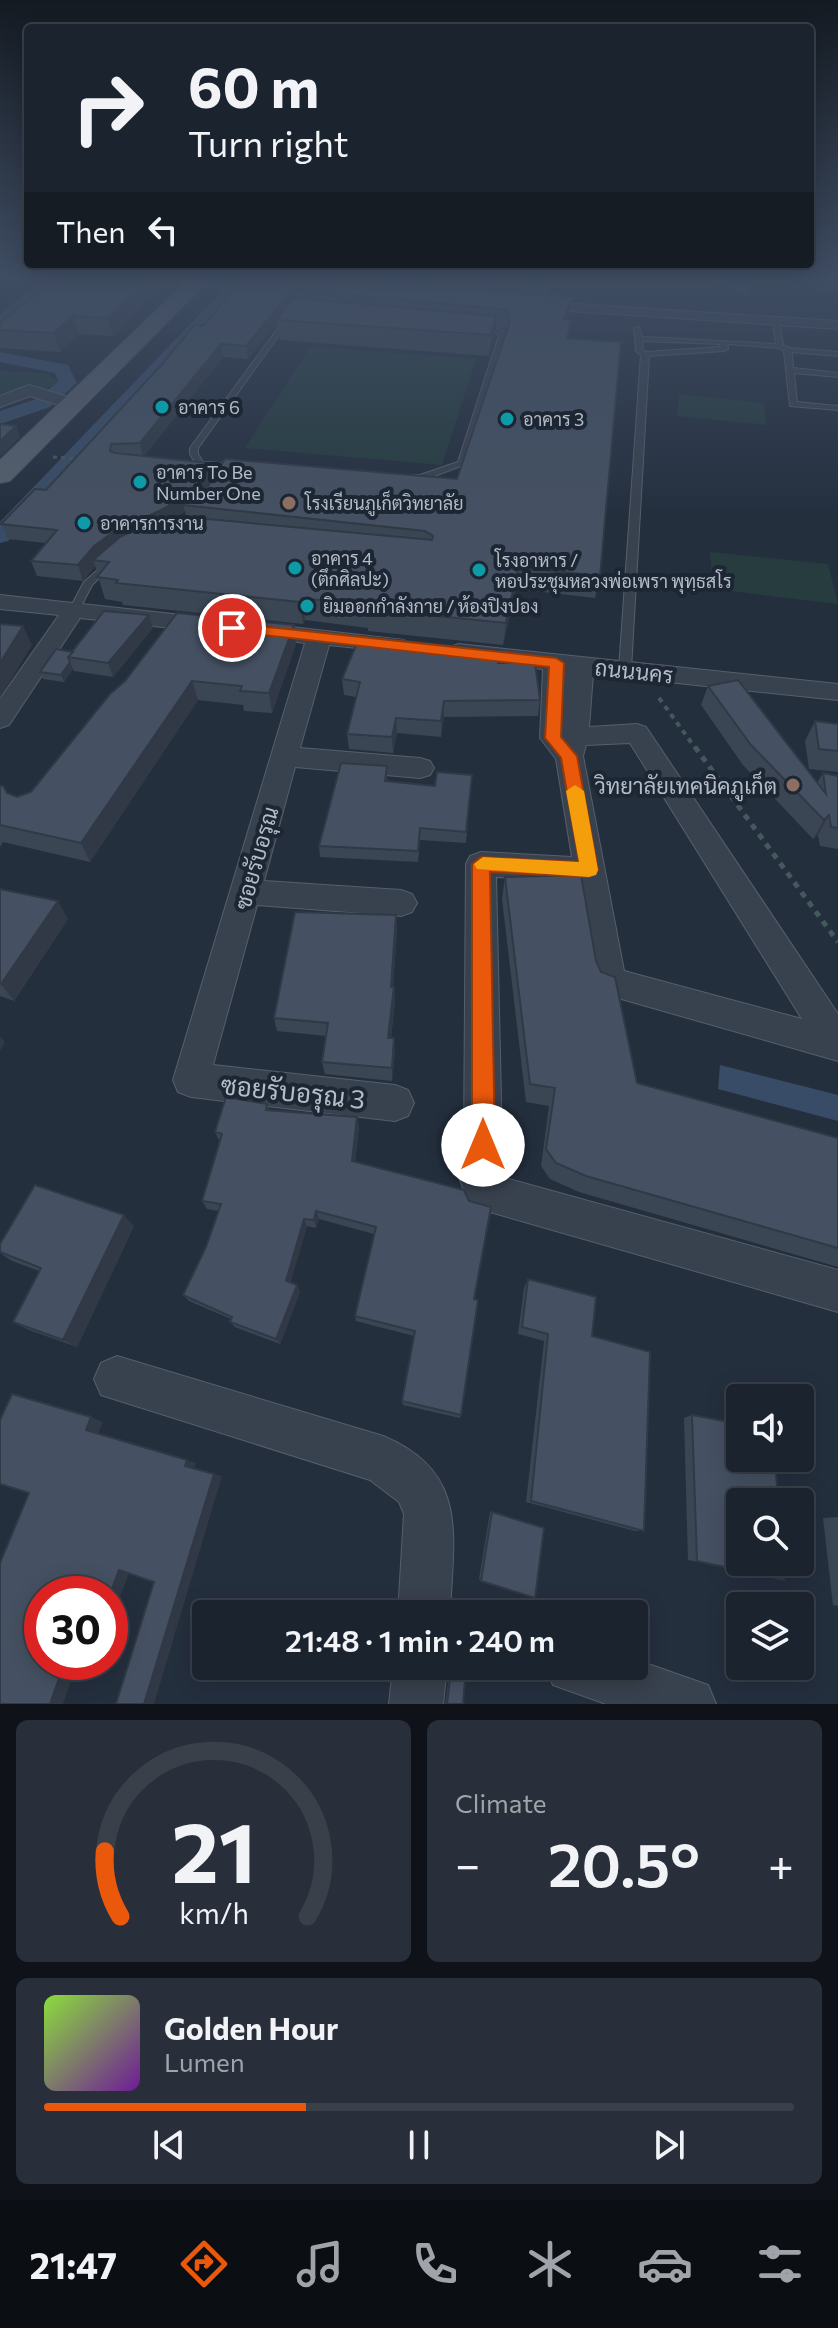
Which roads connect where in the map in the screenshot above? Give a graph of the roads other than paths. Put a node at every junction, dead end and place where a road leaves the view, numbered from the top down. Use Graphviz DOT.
graph roads {
  1 [pos="120,356"];
  2 [pos="261,356"];
  3 [pos="496,356"];
  4 [pos="645,356"];
  5 [pos="786,356"];
  6 [pos="790,370"];
  7 [pos="838,375"];
  8 [pos="0,402"];
  9 [pos="69,403"];
  10 [pos="838,408"];
  11 [pos="185,463"];
  12 [pos="200,464"];
  13 [pos="256,468"];
  14 [pos="0,475"];
  15 [pos="391,478"];
  16 [pos="123,555"];
  17 [pos="0,602"];
  18 [pos="74,610"];
  19 [pos="174,622"];
  20 [pos="319,637"];
  21 [pos="157,644"];
  22 [pos="569,664"];
  23 [pos="625,669"];
  24 [pos="838,692"];
  25 [pos="0,719"];
  26 [pos="566,744"];
  27 [pos="285,756"];
  28 [pos="420,768"];
  29 [pos="589,870"];
  30 [pos="246,892"];
  31 [pos="401,903"];
  32 [pos="838,1045"];
  33 [pos="191,1080"];
  34 [pos="395,1103"];
  35 [pos="838,1291"];
  36 [pos="117,1379"];
  37 [pos="425,1600"];
  38 [pos="419,1680"];
  39 [pos="615,1680"];
  40 [pos="416,1704"];
  41 [pos="689,1704"];
  1 -- 9 [label="main road"];
  2 -- 12 [label="lane"];
  3 -- 15 [label="lane"];
  4 -- 23 [label="lane"];
  5 -- 6 [label="lane"];
  6 -- 7 [label="lane"];
  6 -- 10 [label="lane"];
  8 -- 9 [label="street"];
  9 -- 14 [label="main road"];
  11 -- 12 [label="lane"];
  12 -- 13 [label="lane"];
  16 -- 18 [label="lane"];
  17 -- 18 [label="street, ถนนนคร"];
  18 -- 19 [label="street, ถนนนคร"];
  18 -- 25 [label="street"];
  19 -- 20 [label="street, ถนนนคร"];
  19 -- 21 [label="street"];
  20 -- 22 [label="street, ถนนนคร"];
  20 -- 27 [label="street, ซอยรับอรุณ"];
  22 -- 23 [label="street, ถนนนคร"];
  22 -- 26 [label="street"];
  23 -- 24 [label="street, ถนนนคร"];
  26 -- 29 [label="street"];
  26 -- 32 [label="street"];
  27 -- 28 [label="street"];
  27 -- 30 [label="street, ซอยรับอรุณ"];
  29 -- 32 [label="street"];
  29 -- 35 [label="street"];
  30 -- 31 [label="street"];
  30 -- 33 [label="street, ซอยรับอรุณ"];
  33 -- 34 [label="street, ซอยรับอรุณ 3"];
  36 -- 37 [label="street"];
  38 -- 40 [label="street"];
  39 -- 41 [label="street"];
}
